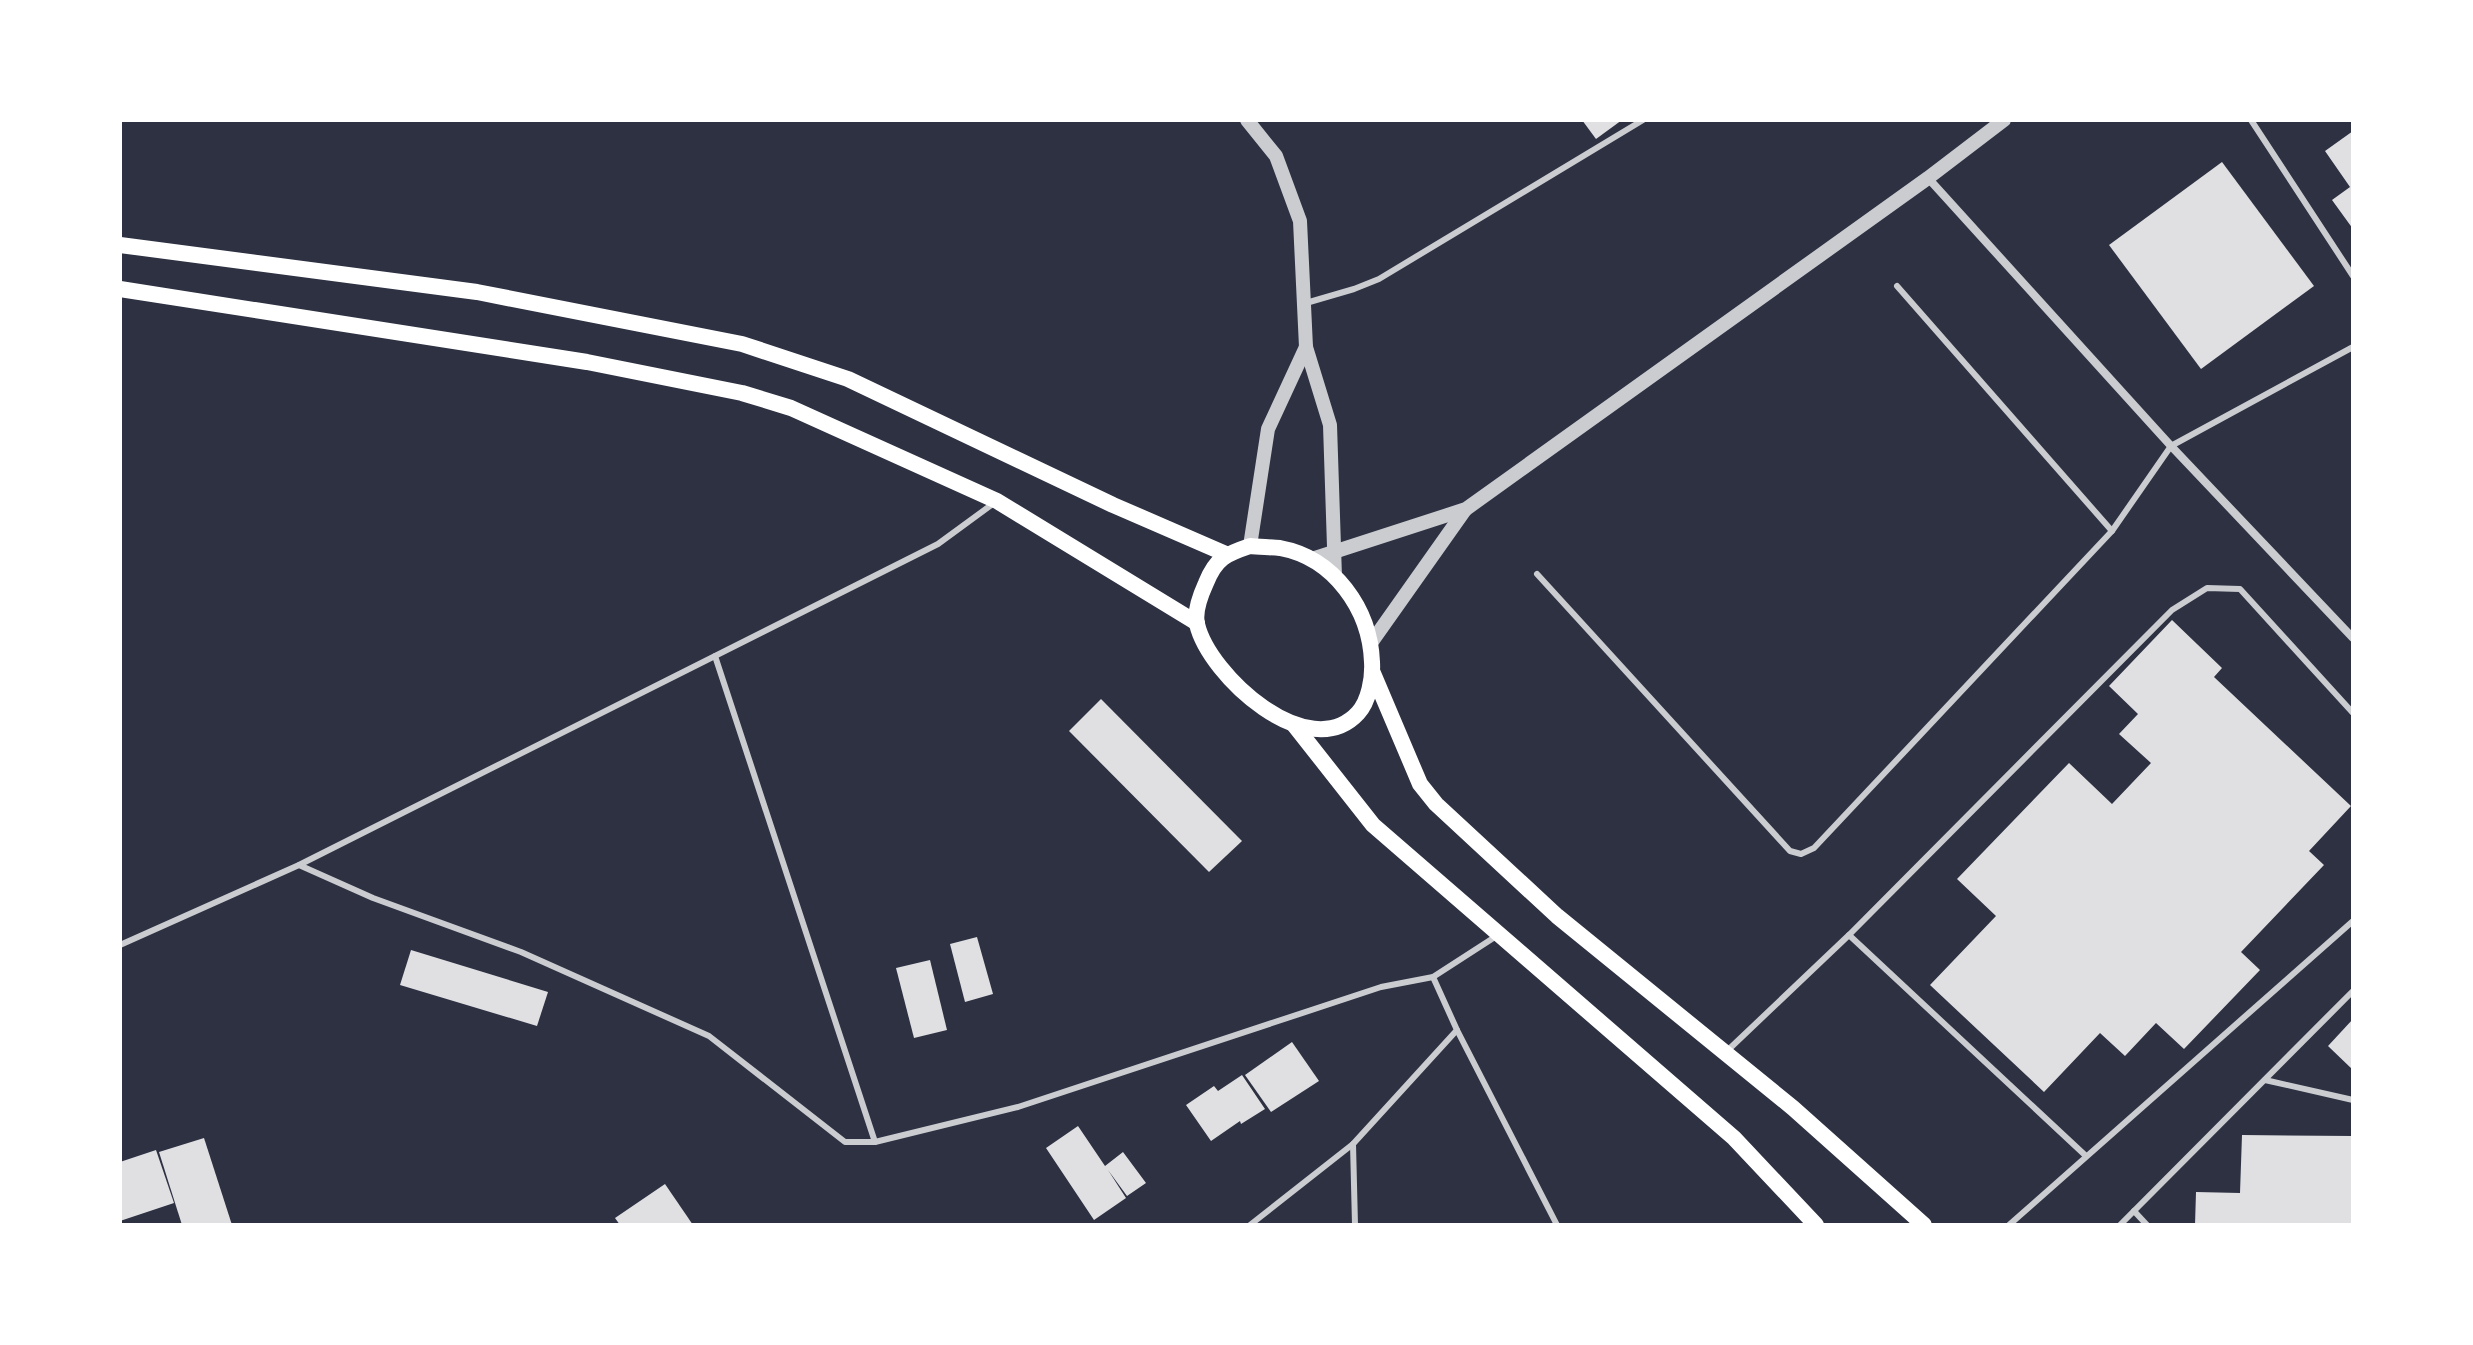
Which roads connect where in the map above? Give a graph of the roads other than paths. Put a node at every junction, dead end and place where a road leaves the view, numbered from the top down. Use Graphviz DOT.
graph roads {
  1 [pos="1247,120"];
  2 [pos="1643,120"];
  3 [pos="2004,120"];
  4 [pos="2251,120"];
  5 [pos="1928,178"];
  6 [pos="120,245"];
  7 [pos="2353,276"];
  8 [pos="1897,286"];
  9 [pos="120,289"];
  10 [pos="1306,303"];
  11 [pos="1306,347"];
  12 [pos="2353,347"];
  13 [pos="2171,446"];
  14 [pos="997,501"];
  15 [pos="1466,509"];
  16 [pos="2112,531"];
  17 [pos="1250,546"];
  18 [pos="1334,552"];
  19 [pos="1226,554"];
  20 [pos="1312,559"];
  21 [pos="1537,574"];
  22 [pos="1335,577"];
  23 [pos="1197,623"];
  24 [pos="2353,638"];
  25 [pos="1371,643"];
  26 [pos="715,656"];
  27 [pos="1372,671"];
  28 [pos="2353,713"];
  29 [pos="1295,726"];
  30 [pos="299,865"];
  31 [pos="2353,921"];
  32 [pos="1501,933"];
  33 [pos="1849,935"];
  34 [pos="120,945"];
  35 [pos="1433,977"];
  36 [pos="2353,991"];
  37 [pos="1457,1030"];
  38 [pos="1725,1053"];
  39 [pos="2265,1080"];
  40 [pos="2353,1100"];
  41 [pos="875,1142"];
  42 [pos="1353,1144"];
  43 [pos="2086,1156"];
  44 [pos="2134,1211"];
  45 [pos="1250,1225"];
  46 [pos="1355,1225"];
  47 [pos="1557,1225"];
  48 [pos="1816,1225"];
  49 [pos="1924,1225"];
  50 [pos="2009,1225"];
  51 [pos="2120,1225"];
  52 [pos="2147,1225"];
  1 -- 10 [label="street"];
  2 -- 10 [label="lane"];
  3 -- 5 [label="street"];
  4 -- 7 [label="lane"];
  5 -- 13 [label="street"];
  5 -- 15 [label="street"];
  6 -- 19 [label="main road"];
  8 -- 16 [label="lane"];
  9 -- 14 [label="main road"];
  10 -- 11 [label="street"];
  11 -- 17 [label="street"];
  11 -- 18 [label="street"];
  12 -- 13 [label="lane"];
  13 -- 16 [label="lane"];
  13 -- 24 [label="street"];
  14 -- 23 [label="main road"];
  14 -- 26 [label="lane"];
  15 -- 18 [label="street"];
  15 -- 25 [label="street"];
  16 -- 21 [label="lane"];
  17 -- 19 [label="main road"];
  17 -- 20 [label="main road"];
  18 -- 20 [label="street"];
  18 -- 22 [label="street"];
  19 -- 23 [label="main road"];
  20 -- 22 [label="main road"];
  22 -- 25 [label="main road"];
  23 -- 29 [label="main road"];
  25 -- 27 [label="main road"];
  26 -- 30 [label="lane"];
  26 -- 41 [label="lane"];
  27 -- 29 [label="main road"];
  27 -- 38 [label="main road"];
  28 -- 33 [label="lane"];
  29 -- 32 [label="main road"];
  30 -- 34 [label="lane"];
  30 -- 41 [label="lane"];
  31 -- 43 [label="lane"];
  32 -- 35 [label="lane"];
  32 -- 48 [label="main road"];
  33 -- 38 [label="lane"];
  33 -- 43 [label="lane"];
  35 -- 37 [label="lane"];
  35 -- 41 [label="lane"];
  36 -- 39 [label="lane"];
  37 -- 42 [label="lane"];
  37 -- 47 [label="lane"];
  38 -- 49 [label="main road"];
  39 -- 40 [label="lane"];
  39 -- 44 [label="lane"];
  42 -- 45 [label="lane"];
  42 -- 46 [label="lane"];
  43 -- 50 [label="lane"];
  44 -- 51 [label="lane"];
  44 -- 52 [label="lane"];
}
